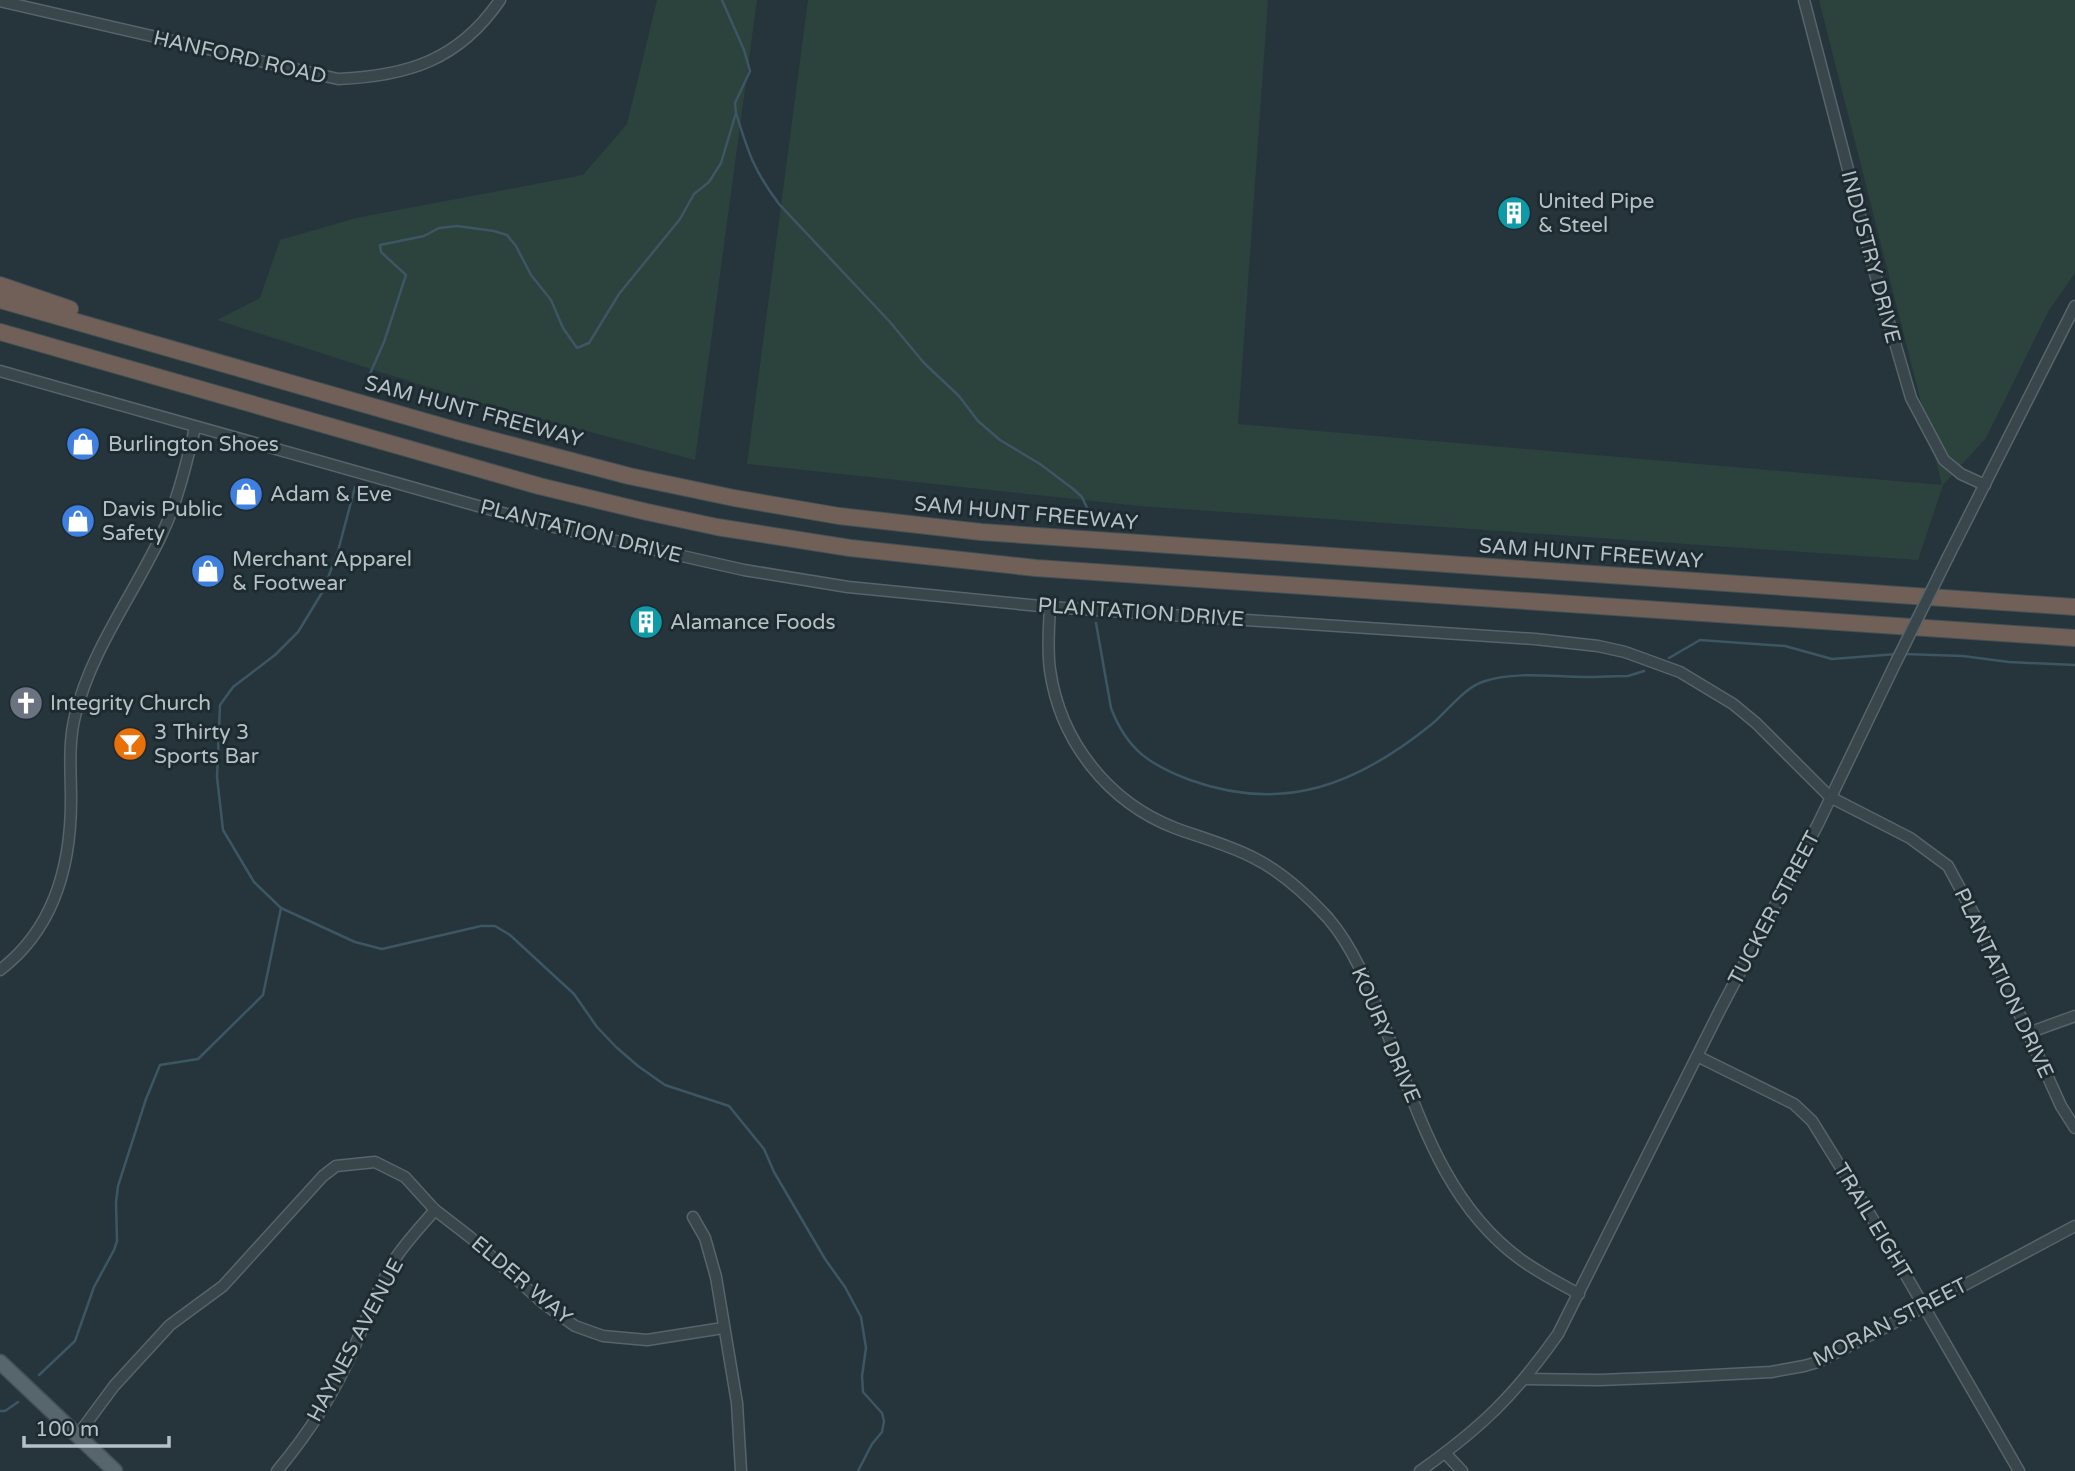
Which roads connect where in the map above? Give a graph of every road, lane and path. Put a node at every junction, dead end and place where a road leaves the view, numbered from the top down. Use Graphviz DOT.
graph roads {
  1 [pos="500,0"];
  2 [pos="1804,0"];
  3 [pos="0,1"];
  4 [pos="0,285"];
  5 [pos="0,300"];
  6 [pos="2075,306"];
  7 [pos="0,332"];
  8 [pos="0,342"];
  9 [pos="217,361"];
  10 [pos="0,371"];
  11 [pos="286,414"];
  12 [pos="195,428"];
  13 [pos="1985,485"];
  14 [pos="1050,607"];
  15 [pos="2075,607"];
  16 [pos="2075,638"];
  17 [pos="1830,797"];
  18 [pos="0,970"];
  19 [pos="2075,1016"];
  20 [pos="2028,1033"];
  21 [pos="1699,1057"];
  22 [pos="2075,1128"];
  23 [pos="435,1210"];
  24 [pos="693,1217"];
  25 [pos="2075,1226"];
  26 [pos="1579,1294"];
  27 [pos="1924,1306"];
  28 [pos="723,1328"];
  29 [pos="0,1363"];
  30 [pos="1525,1379"];
  31 [pos="77,1436"];
  32 [pos="1445,1453"];
  33 [pos="115,1471"];
  34 [pos="277,1471"];
  35 [pos="741,1471"];
  36 [pos="1420,1471"];
  37 [pos="1462,1471"];
  38 [pos="2019,1471"];
  1 -- 3 [label="street, HANFORD ROAD"];
  2 -- 13 [label="street, INDUSTRY DRIVE"];
  4 -- 9 [label="highway"];
  5 -- 9 [label="highway, SAM HUNT FREEWAY"];
  6 -- 13 [label="street, TUCKER STREET"];
  7 -- 11 [label="highway"];
  8 -- 11 [label="highway"];
  9 -- 15 [label="highway, SAM HUNT FREEWAY"];
  10 -- 12 [label="street, PLANTATION DRIVE"];
  11 -- 16 [label="highway"];
  12 -- 14 [label="street, PLANTATION DRIVE"];
  12 -- 18 [label="street"];
  13 -- 17 [label="street, TUCKER STREET, bridge"];
  14 -- 17 [label="street, PLANTATION DRIVE"];
  14 -- 26 [label="street, KOURY DRIVE"];
  17 -- 20 [label="street, PLANTATION DRIVE"];
  17 -- 21 [label="street, TUCKER STREET"];
  19 -- 20 [label="street"];
  20 -- 22 [label="street, PLANTATION DRIVE"];
  21 -- 26 [label="street, TUCKER STREET"];
  21 -- 27 [label="street, TRAIL EIGHT"];
  23 -- 28 [label="street, ELDER WAY"];
  23 -- 31 [label="street, ELDER WAY"];
  23 -- 34 [label="street, HAYNES AVENUE"];
  24 -- 28 [label="street"];
  25 -- 27 [label="street, MORAN STREET"];
  26 -- 30 [label="street, TUCKER STREET"];
  27 -- 30 [label="street, MORAN STREET"];
  27 -- 38 [label="street, TRAIL EIGHT"];
  28 -- 35 [label="street"];
  29 -- 31 [label="main road"];
  30 -- 32 [label="street, TUCKER STREET"];
  31 -- 33 [label="main road"];
  32 -- 36 [label="street, TUCKER STREET"];
  32 -- 37 [label="street"];
}
